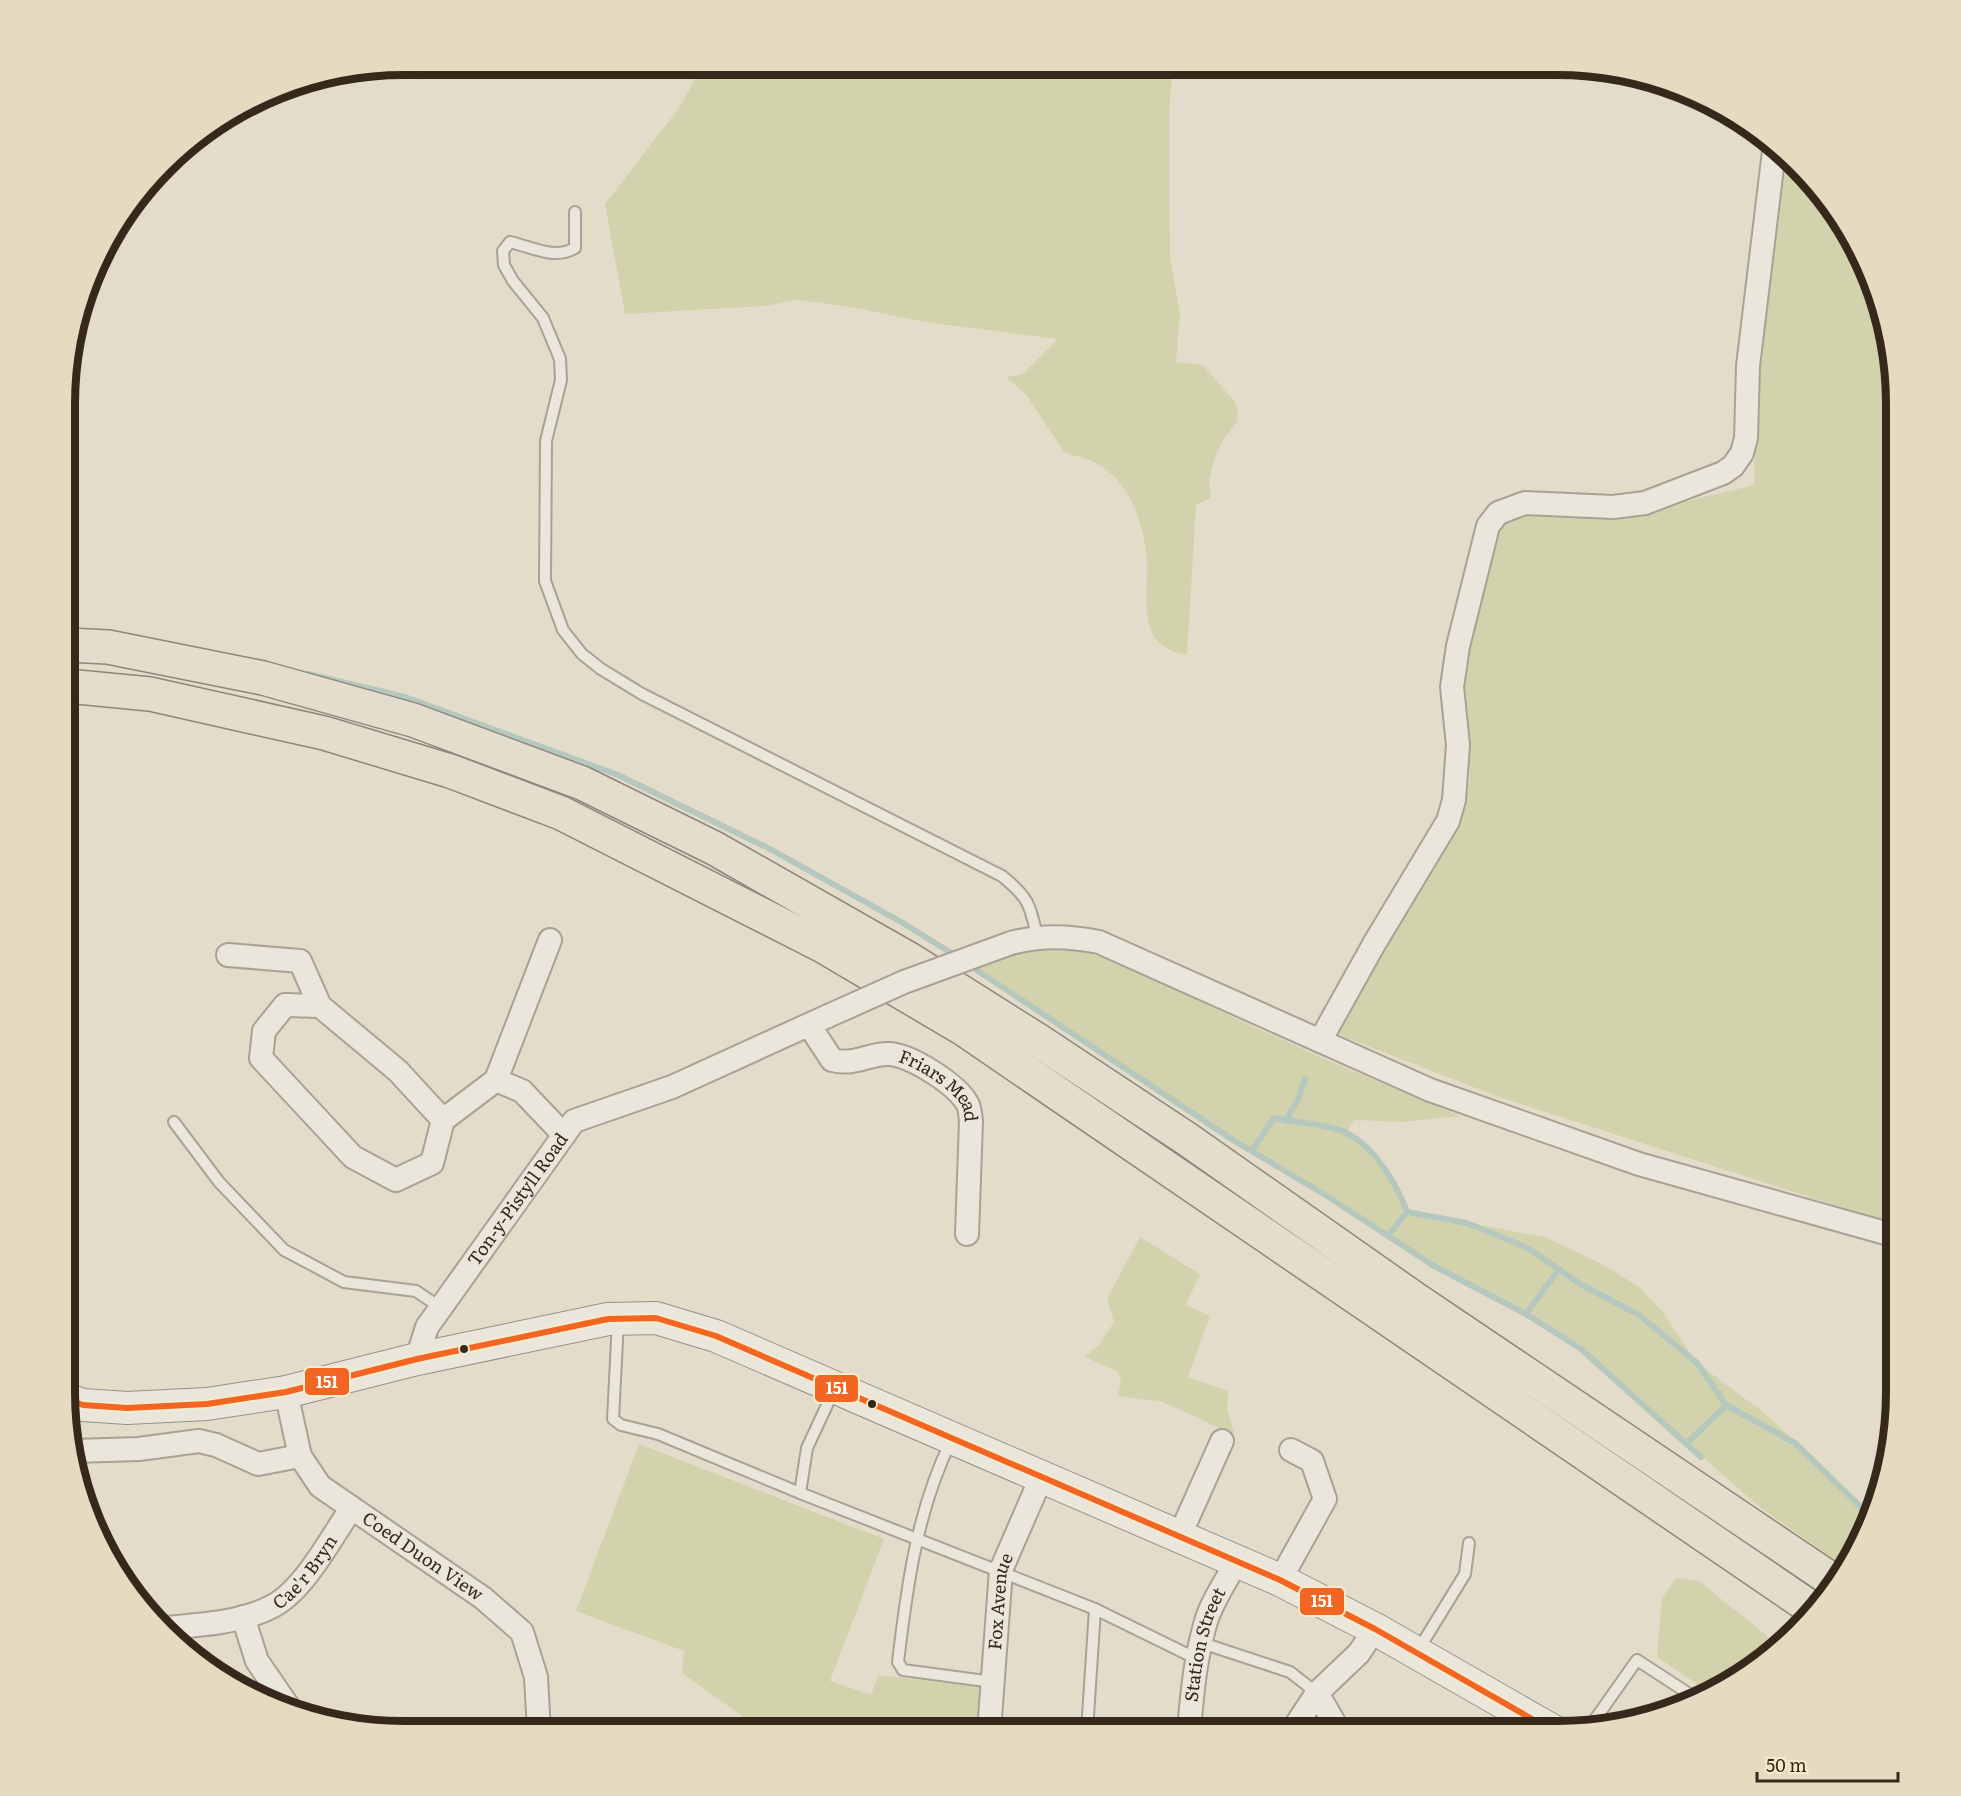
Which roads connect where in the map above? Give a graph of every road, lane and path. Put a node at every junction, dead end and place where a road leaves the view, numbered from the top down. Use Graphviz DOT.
graph roads {
  1 [pos="1773,156"];
  2 [pos="575,212"];
  3 [pos="75,645"];
  4 [pos="75,687"];
  5 [pos="1037,936"];
  6 [pos="550,940"];
  7 [pos="228,955"];
  8 [pos="320,1006"];
  9 [pos="818,1021"];
  10 [pos="1320,1041"];
  11 [pos="496,1080"];
  12 [pos="443,1120"];
  13 [pos="174,1122"];
  14 [pos="564,1135"];
  15 [pos="1886,1233"];
  16 [pos="967,1234"];
  17 [pos="441,1308"];
  18 [pos="619,1318"];
  19 [pos="417,1359"];
  20 [pos="835,1387"];
  21 [pos="286,1392"];
  22 [pos="76,1402"];
  23 [pos="952,1438"];
  24 [pos="1222,1441"];
  25 [pos="1291,1450"];
  26 [pos="80,1451"];
  27 [pos="300,1456"];
  28 [pos="1041,1478"];
  29 [pos="800,1493"];
  30 [pos="351,1509"];
  31 [pos="1180,1535"];
  32 [pos="917,1537"];
  33 [pos="1469,1543"];
  34 [pos="1236,1562"];
  35 [pos="1001,1570"];
  36 [pos="1829,1578"];
  37 [pos="1280,1580"];
  38 [pos="1807,1605"];
  39 [pos="1095,1609"];
  40 [pos="243,1617"];
  41 [pos="173,1627"];
  42 [pos="1375,1629"];
  43 [pos="1199,1651"];
  44 [pos="1417,1653"];
  45 [pos="993,1682"];
  46 [pos="1317,1693"];
  47 [pos="1688,1694"];
  48 [pos="282,1698"];
  49 [pos="1596,1718"];
  50 [pos="538,1721"];
  51 [pos="990,1721"];
  52 [pos="1088,1721"];
  53 [pos="1190,1721"];
  54 [pos="1299,1721"];
  55 [pos="1333,1721"];
  56 [pos="1536,1721"];
  1 -- 10 [label="street"];
  2 -- 5 [label="lane"];
  3 -- 36 [label="main road"];
  4 -- 38 [label="main road"];
  5 -- 9 [label="street, Ton-y-Pistyll Road, bridge"];
  5 -- 10 [label="street, Ton-y-Pistyll Road"];
  6 -- 11 [label="street"];
  7 -- 8 [label="street"];
  8 -- 12 [label="street"];
  8 -- 12 [label="street"];
  9 -- 14 [label="street, Ton-y-Pistyll Road"];
  9 -- 16 [label="street, Friars Mead"];
  10 -- 15 [label="street, Ton-y-Pistyll Road"];
  11 -- 12 [label="street"];
  11 -- 14 [label="street"];
  13 -- 17 [label="lane"];
  14 -- 17 [label="street, Ton-y-Pistyll Road"];
  17 -- 19 [label="street, Ton-y-Pistyll Road"];
  18 -- 19 [label="street"];
  18 -- 20 [label="street"];
  18 -- 29 [label="lane"];
  19 -- 21 [label="street"];
  20 -- 23 [label="street"];
  20 -- 29 [label="lane"];
  21 -- 22 [label="street"];
  21 -- 27 [label="street, Coed Duon View"];
  23 -- 28 [label="street"];
  23 -- 32 [label="lane"];
  24 -- 31 [label="street"];
  25 -- 37 [label="street"];
  26 -- 27 [label="street"];
  27 -- 30 [label="street, Coed Duon View"];
  28 -- 31 [label="street"];
  28 -- 35 [label="street, Fox Avenue"];
  29 -- 32 [label="lane"];
  30 -- 40 [label="street, Cae'r Bryn"];
  30 -- 50 [label="street, Coed Duon View"];
  31 -- 34 [label="street"];
  32 -- 35 [label="lane"];
  32 -- 45 [label="lane"];
  33 -- 44 [label="lane"];
  34 -- 37 [label="street"];
  34 -- 43 [label="street, Station Street"];
  35 -- 39 [label="lane"];
  35 -- 45 [label="street, Fox Avenue"];
  37 -- 42 [label="street"];
  39 -- 43 [label="lane"];
  39 -- 52 [label="lane"];
  40 -- 41 [label="street, Cae'r Bryn"];
  40 -- 48 [label="street"];
  42 -- 44 [label="street"];
  42 -- 46 [label="street"];
  43 -- 46 [label="lane"];
  43 -- 53 [label="street, Station Street"];
  44 -- 56 [label="street"];
  45 -- 51 [label="street, Fox Avenue"];
  46 -- 54 [label="street"];
  46 -- 55 [label="street"];
  47 -- 49 [label="lane"];
}
